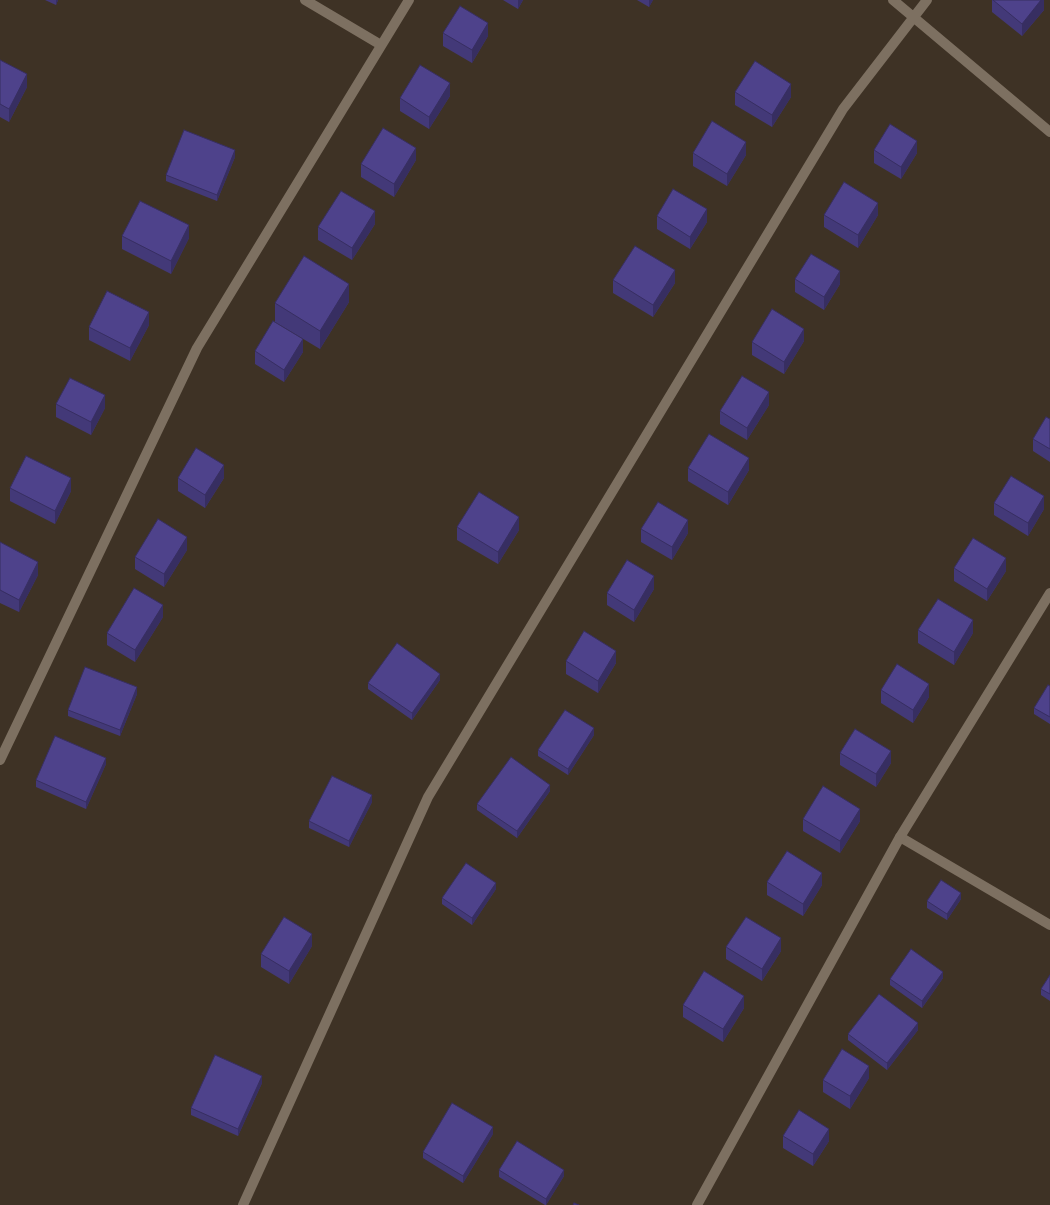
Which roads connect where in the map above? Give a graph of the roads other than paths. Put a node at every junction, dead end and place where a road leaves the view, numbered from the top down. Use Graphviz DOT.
graph roads {
  1 [pos="305,0"];
  2 [pos="409,0"];
  3 [pos="893,0"];
  4 [pos="927,0"];
  5 [pos="913,17"];
  6 [pos="381,45"];
  7 [pos="1050,132"];
  8 [pos="1050,593"];
  9 [pos="0,760"];
  10 [pos="900,838"];
  11 [pos="1050,925"];
  12 [pos="243,1205"];
  13 [pos="697,1205"];
  1 -- 6 [label="street"];
  2 -- 6 [label="street"];
  3 -- 5 [label="street"];
  4 -- 5 [label="street"];
  5 -- 7 [label="street"];
  5 -- 12 [label="street"];
  6 -- 9 [label="street"];
  8 -- 10 [label="street"];
  10 -- 11 [label="street"];
  10 -- 13 [label="street"];
}
